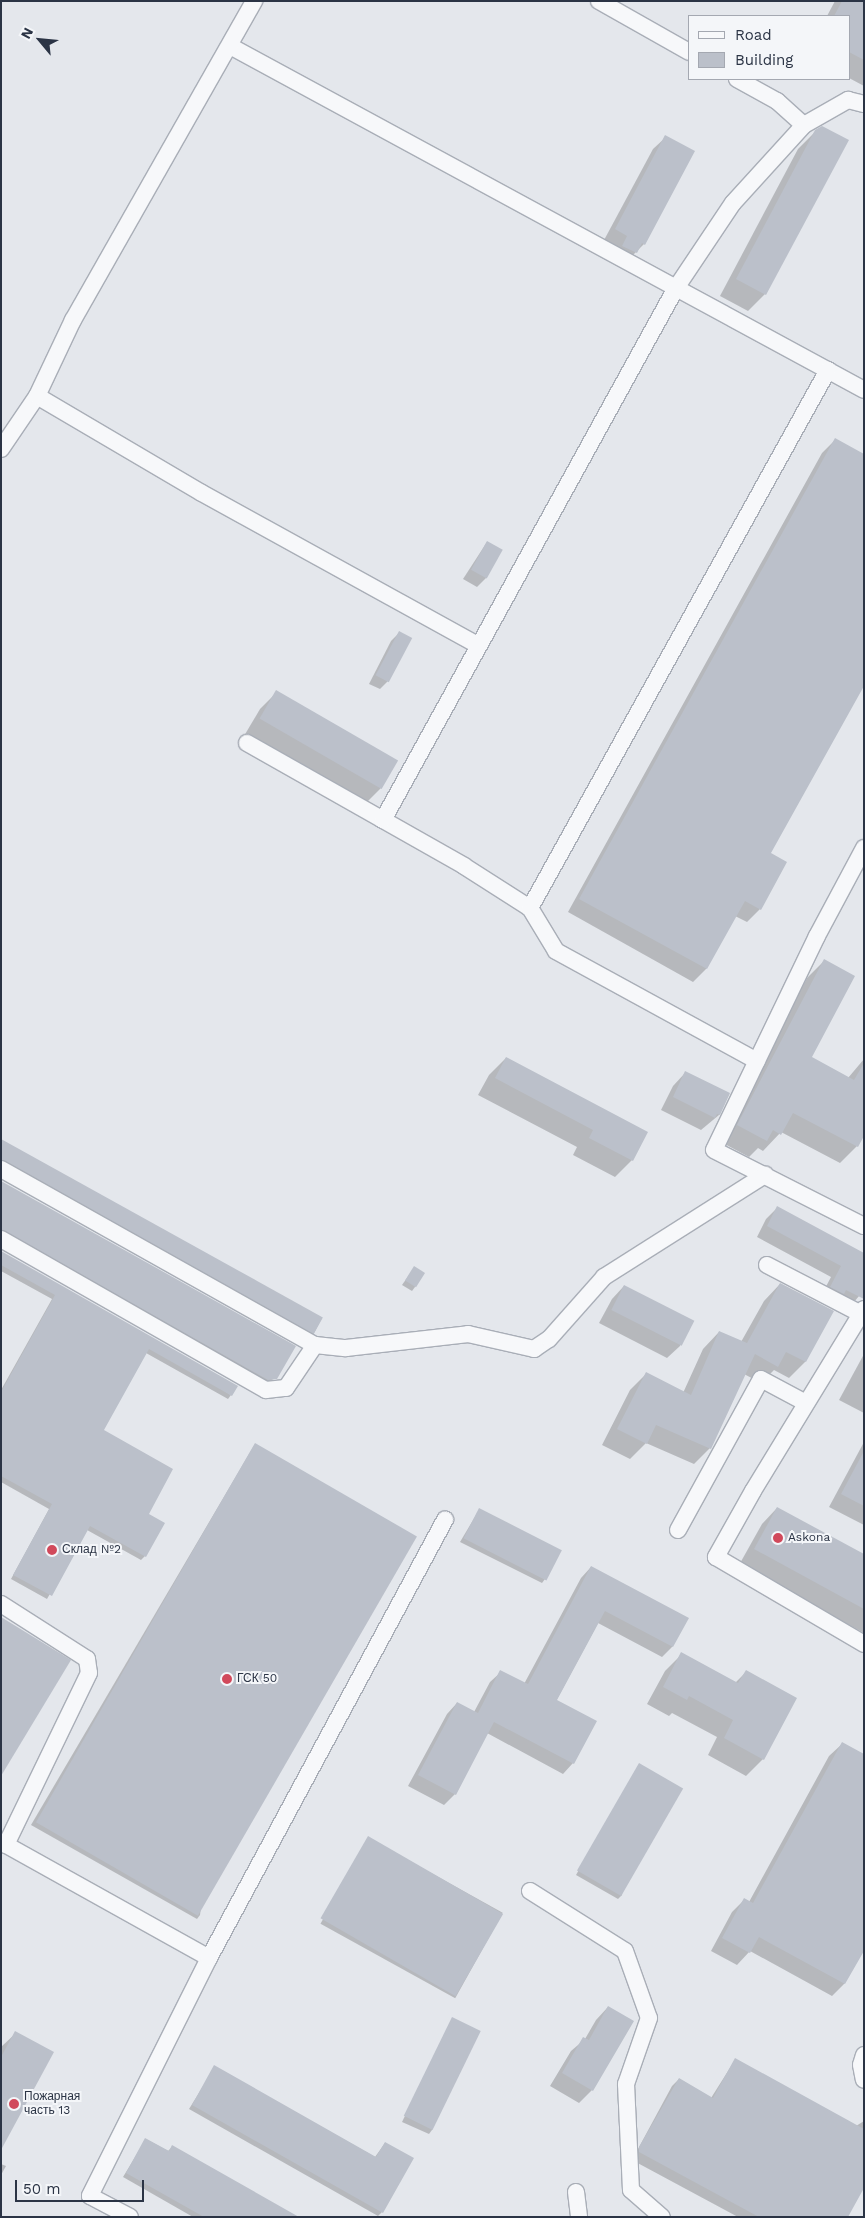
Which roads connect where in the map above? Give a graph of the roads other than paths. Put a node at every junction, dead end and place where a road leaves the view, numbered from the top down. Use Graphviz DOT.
graph roads {
  1 [pos="254,1"];
  2 [pos="599,1"];
  3 [pos="230,46"];
  4 [pos="688,51"];
  5 [pos="739,80"];
  6 [pos="864,104"];
  7 [pos="804,125"];
  8 [pos="676,288"];
  9 [pos="828,370"];
  10 [pos="864,390"];
  11 [pos="36,396"];
  12 [pos="1,449"];
  13 [pos="477,645"];
  14 [pos="247,743"];
  15 [pos="383,820"];
  16 [pos="864,848"];
  17 [pos="530,908"];
  18 [pos="757,1061"];
  19 [pos="1,1169"];
  20 [pos="765,1175"];
  21 [pos="864,1226"];
  22 [pos="1,1239"];
  23 [pos="768,1265"];
  24 [pos="862,1311"];
  25 [pos="315,1345"];
  26 [pos="806,1403"];
  27 [pos="445,1520"];
  28 [pos="678,1530"];
  29 [pos="1,1604"];
  30 [pos="864,1644"];
  31 [pos="4,1844"];
  32 [pos="530,1891"];
  33 [pos="209,1958"];
  34 [pos="864,2055"];
  35 [pos="864,2080"];
  36 [pos="576,2192"];
  37 [pos="130,2217"];
  38 [pos="579,2217"];
  39 [pos="662,2217"];
  1 -- 3 [label="street"];
  2 -- 4 [label="street"];
  3 -- 8 [label="street"];
  3 -- 11 [label="street"];
  5 -- 7 [label="street"];
  6 -- 7 [label="street"];
  7 -- 8 [label="street"];
  8 -- 9 [label="street"];
  8 -- 13 [label="street"];
  9 -- 10 [label="street"];
  9 -- 17 [label="street"];
  11 -- 12 [label="street"];
  11 -- 13 [label="street"];
  13 -- 15 [label="street"];
  14 -- 15 [label="street"];
  15 -- 17 [label="street"];
  16 -- 18 [label="street"];
  17 -- 18 [label="street"];
  18 -- 20 [label="street"];
  19 -- 25 [label="street"];
  20 -- 21 [label="street"];
  20 -- 25 [label="street"];
  22 -- 25 [label="street"];
  23 -- 24 [label="street"];
  24 -- 26 [label="street"];
  26 -- 28 [label="street"];
  26 -- 30 [label="street"];
  27 -- 33 [label="street"];
  29 -- 31 [label="street"];
  31 -- 33 [label="street"];
  32 -- 39 [label="street"];
  33 -- 37 [label="street"];
  34 -- 35 [label="street"];
  36 -- 38 [label="street"];
}
